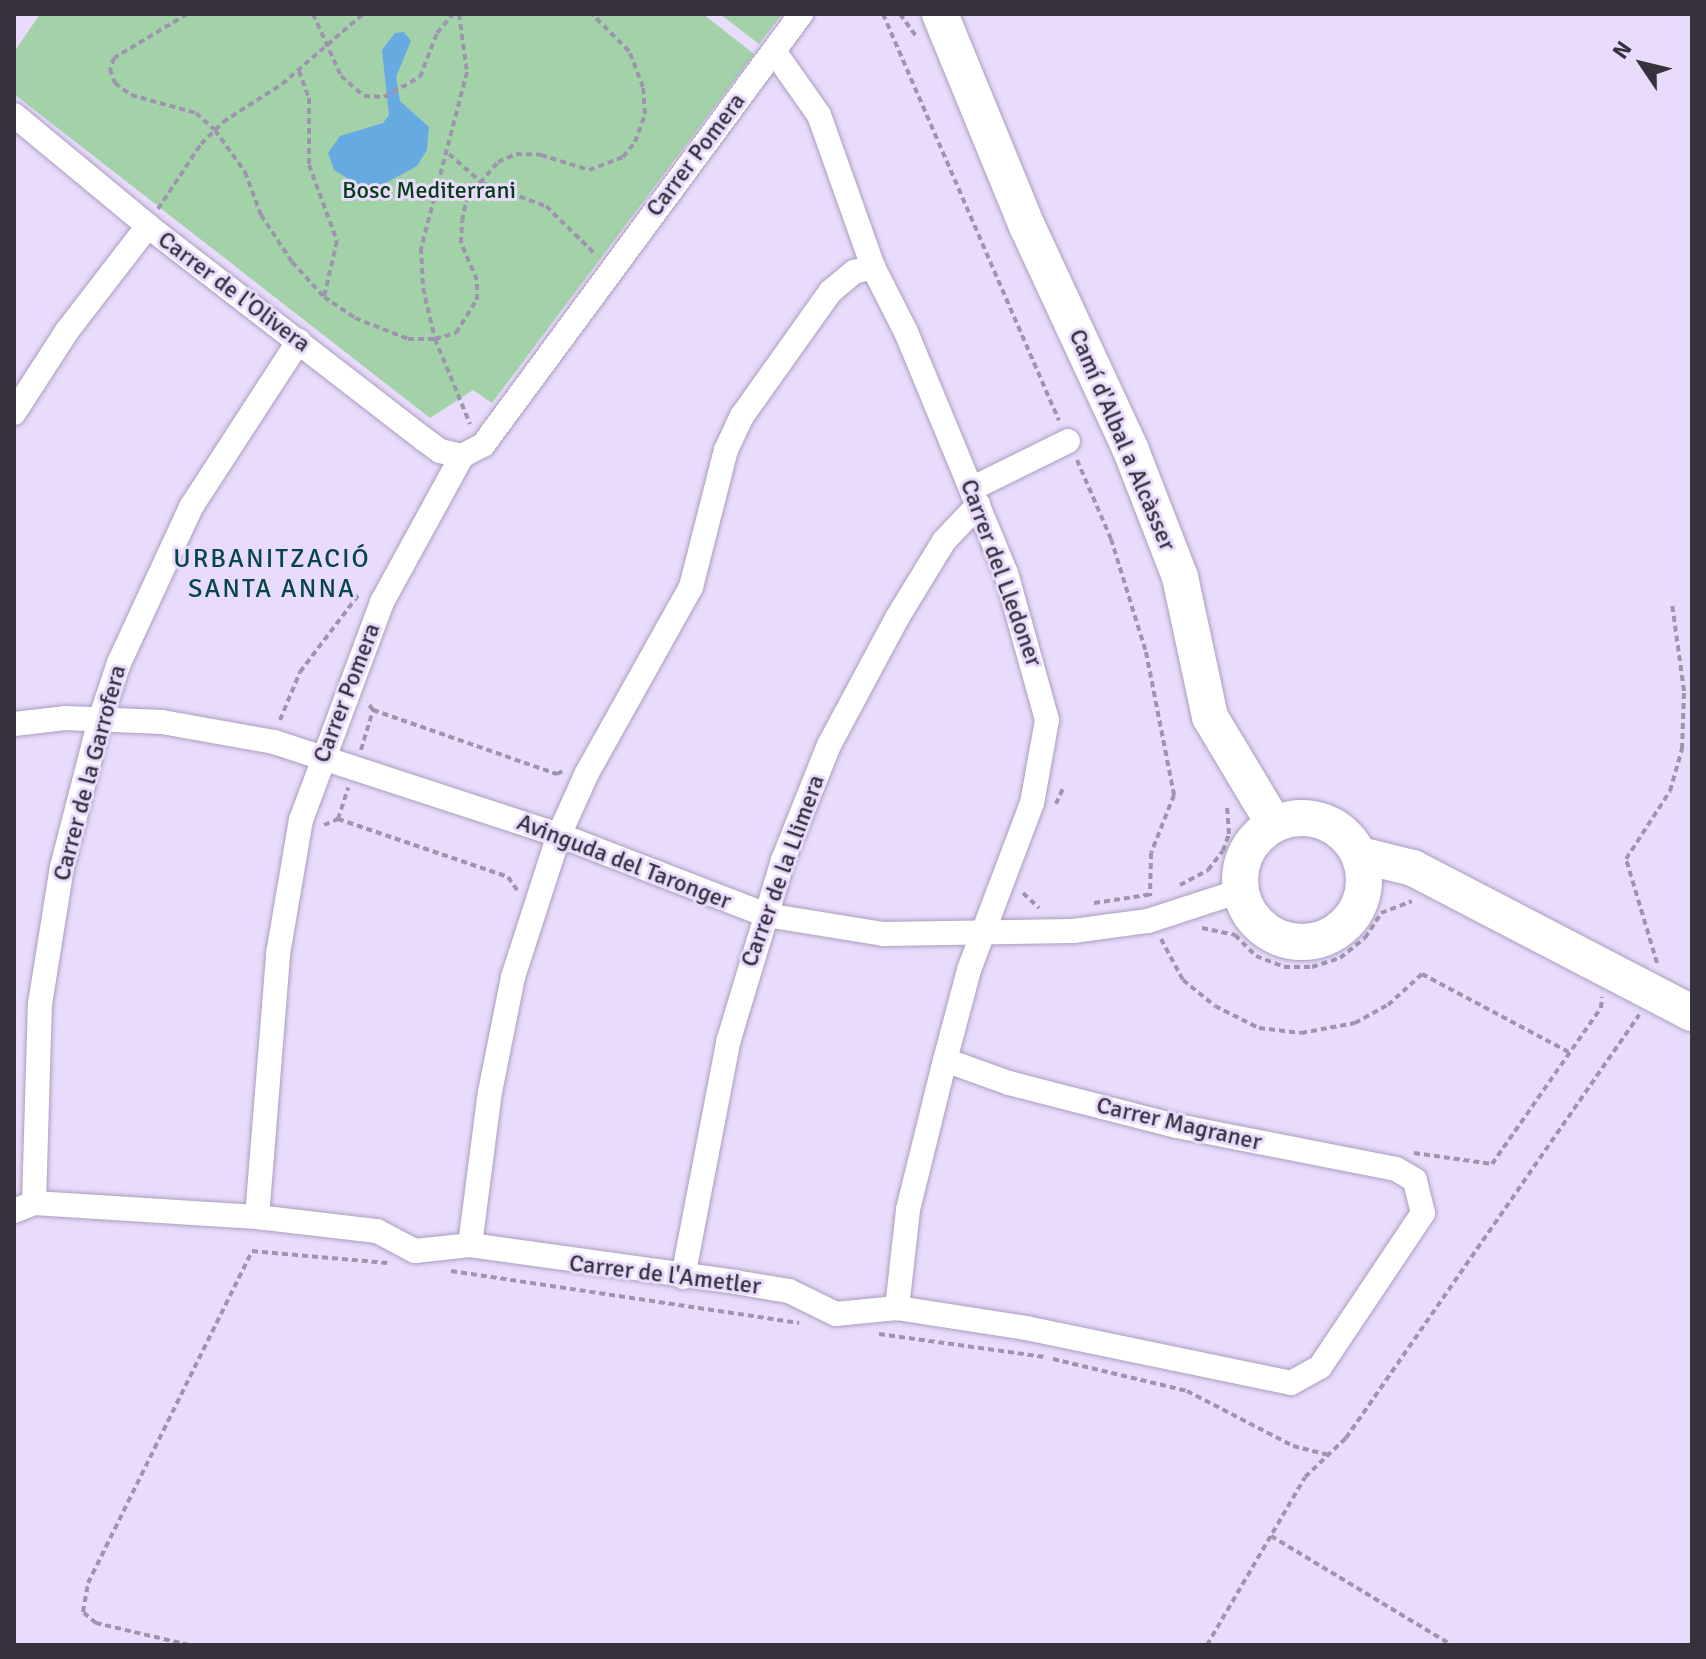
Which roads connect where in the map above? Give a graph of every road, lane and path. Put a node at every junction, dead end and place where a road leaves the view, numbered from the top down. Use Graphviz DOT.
graph roads {
  1 [pos="187,14"];
  2 [pos="313,14"];
  3 [pos="363,14"];
  4 [pos="456,14"];
  5 [pos="592,14"];
  6 [pos="801,14"];
  7 [pos="883,14"];
  8 [pos="900,14"];
  9 [pos="940,14"];
  10 [pos="934,39"];
  11 [pos="325,49"];
  12 [pos="774,51"];
  13 [pos="299,71"];
  14 [pos="14,115"];
  15 [pos="215,130"];
  16 [pos="449,154"];
  17 [pos="482,183"];
  18 [pos="152,219"];
  19 [pos="602,263"];
  20 [pos="873,267"];
  21 [pos="324,297"];
  22 [pos="435,339"];
  23 [pos="299,341"];
  24 [pos="14,413"];
  25 [pos="473,434"];
  26 [pos="1068,441"];
  27 [pos="462,456"];
  28 [pos="975,497"];
  29 [pos="366,585"];
  30 [pos="1672,603"];
  31 [pos="361,694"];
  32 [pos="373,710"];
  33 [pos="100,720"];
  34 [pos="279,723"];
  35 [pos="14,724"];
  36 [pos="322,756"];
  37 [pos="355,767"];
  38 [pos="573,767"];
  39 [pos="1063,788"];
  40 [pos="1225,797"];
  41 [pos="1053,810"];
  42 [pos="338,819"];
  43 [pos="1274,824"];
  44 [pos="317,828"];
  45 [pos="559,835"];
  46 [pos="1360,855"];
  47 [pos="1172,888"];
  48 [pos="1021,891"];
  49 [pos="1161,891"];
  50 [pos="1240,891"];
  51 [pos="1437,892"];
  52 [pos="520,895"];
  53 [pos="1150,895"];
  54 [pos="1362,900"];
  55 [pos="1089,904"];
  56 [pos="1044,911"];
  57 [pos="766,915"];
  58 [pos="1196,928"];
  59 [pos="1158,930"];
  60 [pos="984,936"];
  61 [pos="1589,988"];
  62 [pos="1654,993"];
  63 [pos="1692,1013"];
  64 [pos="1569,1052"];
  65 [pos="945,1060"];
  66 [pos="1406,1175"];
  67 [pos="24,1207"];
  68 [pos="257,1217"];
  69 [pos="470,1245"];
  70 [pos="391,1263"];
  71 [pos="435,1268"];
  72 [pos="683,1277"];
  73 [pos="897,1308"];
  74 [pos="814,1325"];
  75 [pos="876,1334"];
  76 [pos="1328,1455"];
  77 [pos="1271,1536"];
  78 [pos="189,1645"];
  79 [pos="1207,1645"];
  80 [pos="1452,1645"];
  1 -- 15 [label="path"];
  2 -- 11 [label="path"];
  3 -- 11 [label="path"];
  4 -- 11 [label="path"];
  4 -- 16 [label="path"];
  5 -- 17 [label="path"];
  6 -- 12 [label="street, Carrer Pomera"];
  7 -- 26 [label="path"];
  8 -- 10 [label="path"];
  9 -- 10 [label="street, Camí d'Albal a Alcàsser"];
  10 -- 43 [label="street, Camí d'Albal a Alcàsser"];
  11 -- 13 [label="path"];
  12 -- 20 [label="street, Carrer del Lledoner"];
  12 -- 27 [label="street, Carrer Pomera"];
  13 -- 15 [label="path"];
  13 -- 21 [label="path"];
  14 -- 18 [label="street, Carrer de l'Olivera"];
  15 -- 18 [label="path"];
  15 -- 21 [label="path"];
  16 -- 17 [label="path"];
  16 -- 22 [label="path"];
  17 -- 19 [label="path"];
  17 -- 22 [label="path"];
  18 -- 23 [label="street, Carrer de l'Olivera"];
  18 -- 24 [label="street"];
  20 -- 28 [label="street, Carrer del Lledoner"];
  20 -- 45 [label="street"];
  21 -- 22 [label="path"];
  22 -- 25 [label="path"];
  23 -- 27 [label="street, Carrer de l'Olivera"];
  23 -- 33 [label="street, Carrer de la Garrofera"];
  26 -- 28 [label="street"];
  26 -- 53 [label="path"];
  27 -- 36 [label="street, Carrer Pomera"];
  28 -- 57 [label="street, Carrer de la Llimera"];
  28 -- 60 [label="street, Carrer del Lledoner"];
  29 -- 34 [label="path"];
  30 -- 62 [label="path"];
  31 -- 32 [label="path"];
  32 -- 37 [label="path"];
  32 -- 38 [label="path"];
  33 -- 35 [label="street, Avinguda del Taronger"];
  33 -- 36 [label="street, Avinguda del Taronger"];
  33 -- 67 [label="street, Carrer de la Garrofera"];
  36 -- 37 [label="street, Avinguda del Taronger"];
  36 -- 68 [label="street, Carrer Pomera"];
  37 -- 42 [label="path"];
  37 -- 45 [label="street, Avinguda del Taronger"];
  39 -- 41 [label="path"];
  40 -- 47 [label="path"];
  42 -- 44 [label="path"];
  42 -- 52 [label="path"];
  43 -- 46 [label="street"];
  43 -- 50 [label="street"];
  45 -- 57 [label="street, Avinguda del Taronger"];
  45 -- 69 [label="street"];
  46 -- 51 [label="street"];
  46 -- 54 [label="street"];
  48 -- 56 [label="path"];
  49 -- 53 [label="path"];
  50 -- 54 [label="street"];
  50 -- 59 [label="street, Avinguda del Taronger"];
  51 -- 54 [label="street"];
  51 -- 58 [label="path"];
  51 -- 62 [label="street"];
  53 -- 55 [label="path"];
  53 -- 59 [label="path"];
  57 -- 60 [label="street, Avinguda del Taronger"];
  57 -- 72 [label="street, Carrer de la Llimera"];
  59 -- 60 [label="street, Avinguda del Taronger"];
  59 -- 64 [label="path"];
  60 -- 65 [label="street, Carrer del Lledoner"];
  61 -- 64 [label="path"];
  62 -- 63 [label="street"];
  62 -- 76 [label="path"];
  64 -- 66 [label="path"];
  65 -- 66 [label="street, Carrer Magraner"];
  65 -- 73 [label="street, Carrer del Lledoner"];
  66 -- 73 [label="street, Carrer de l'Ametler"];
  67 -- 68 [label="street, Carrer de l'Ametler"];
  68 -- 69 [label="street, Carrer de l'Ametler"];
  69 -- 72 [label="street, Carrer de l'Ametler"];
  70 -- 78 [label="path"];
  71 -- 74 [label="path"];
  72 -- 73 [label="street, Carrer de l'Ametler"];
  75 -- 76 [label="path"];
  76 -- 77 [label="path"];
  77 -- 79 [label="path"];
  77 -- 80 [label="path"];
}
